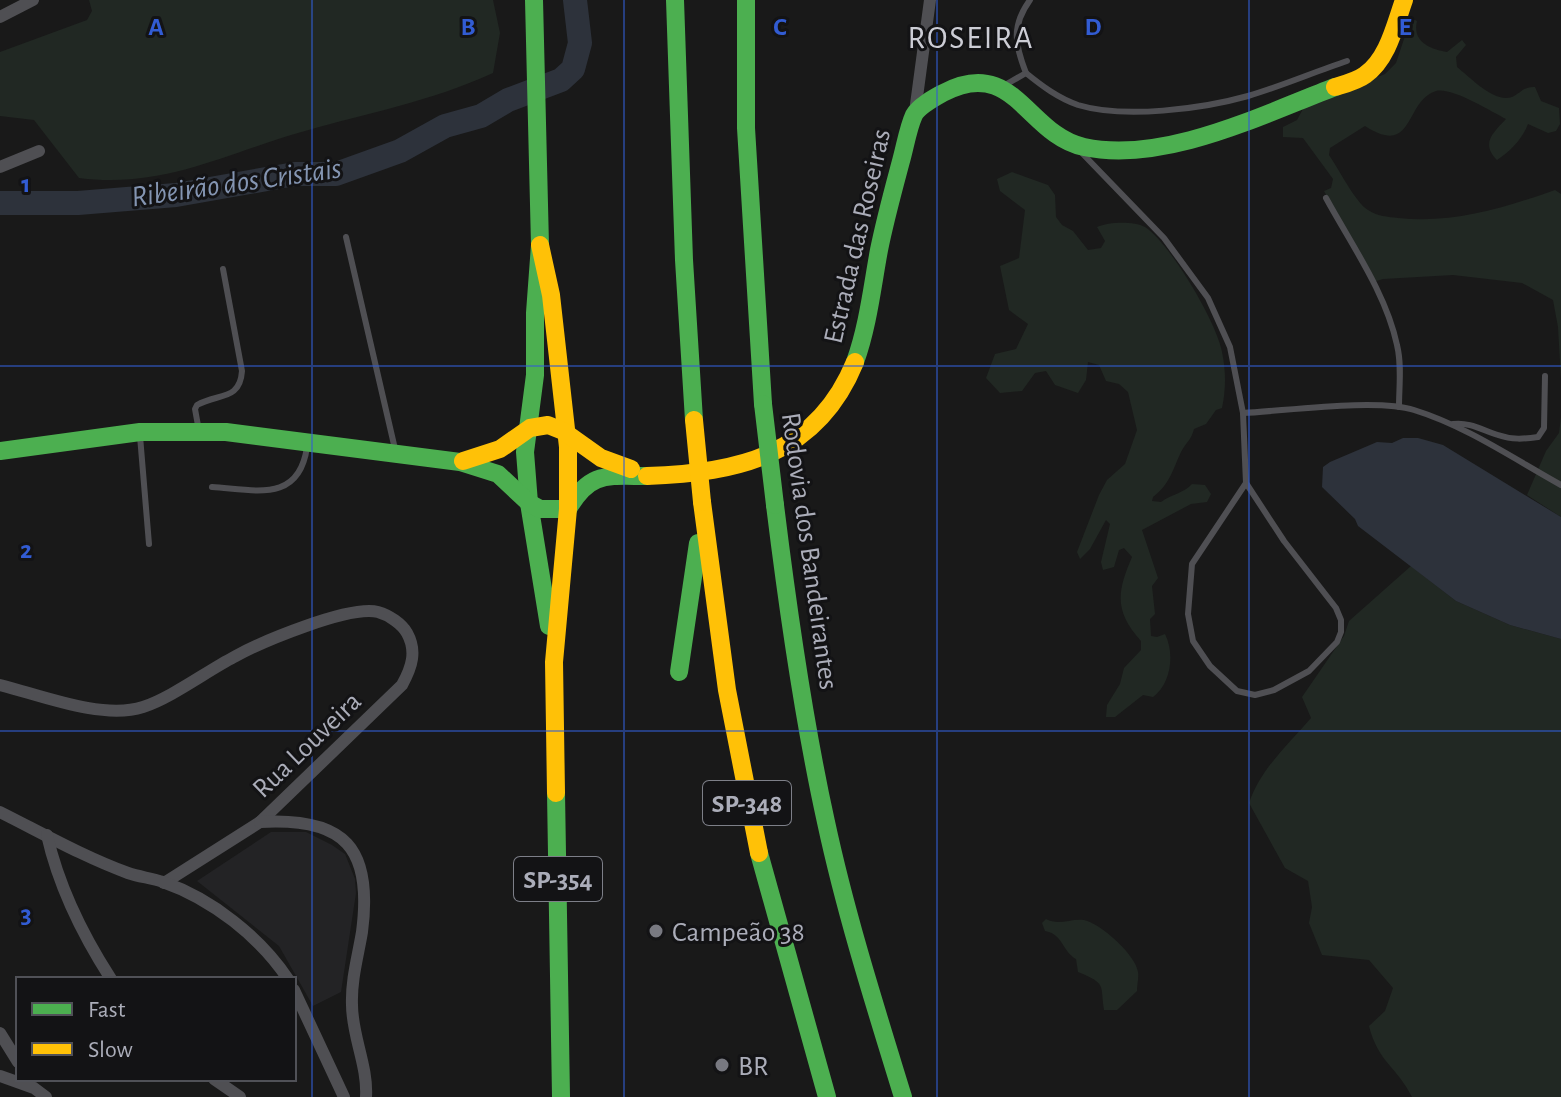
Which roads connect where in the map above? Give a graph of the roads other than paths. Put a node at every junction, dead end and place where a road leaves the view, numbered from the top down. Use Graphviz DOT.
graph roads {
  1 [pos="33,0"];
  2 [pos="534,0"];
  3 [pos="675,0"];
  4 [pos="746,0"];
  5 [pos="930,0"];
  6 [pos="1030,0"];
  7 [pos="1404,0"];
  8 [pos="0,17"];
  9 [pos="1347,61"];
  10 [pos="1026,73"];
  11 [pos="1002,87"];
  12 [pos="915,112"];
  13 [pos="1075,145"];
  14 [pos="39,151"];
  15 [pos="0,167"];
  16 [pos="1326,198"];
  17 [pos="346,237"];
  18 [pos="540,245"];
  19 [pos="223,269"];
  20 [pos="1545,376"];
  21 [pos="1399,407"];
  22 [pos="1243,413"];
  23 [pos="1449,424"];
  24 [pos="527,429"];
  25 [pos="199,431"];
  26 [pos="140,432"];
  27 [pos="566,432"];
  28 [pos="308,443"];
  29 [pos="0,451"];
  30 [pos="396,453"];
  31 [pos="460,462"];
  32 [pos="653,475"];
  33 [pos="1246,483"];
  34 [pos="1561,485"];
  35 [pos="212,487"];
  36 [pos="529,503"];
  37 [pos="702,505"];
  38 [pos="568,509"];
  39 [pos="149,544"];
  40 [pos="554,662"];
  41 [pos="679,672"];
  42 [pos="0,685"];
  43 [pos="0,812"];
  44 [pos="260,822"];
  45 [pos="47,835"];
  46 [pos="164,883"];
  47 [pos="110,977"];
  48 [pos="286,977"];
  49 [pos="296,994"];
  50 [pos="0,1033"];
  51 [pos="16,1059"];
  52 [pos="217,1081"];
  53 [pos="31,1083"];
  54 [pos="22,1097"];
  55 [pos="46,1097"];
  56 [pos="240,1097"];
  57 [pos="344,1097"];
  58 [pos="366,1097"];
  59 [pos="561,1097"];
  60 [pos="827,1097"];
  61 [pos="903,1097"];
  1 -- 8 [label="street"];
  2 -- 18 [label="main road, SP-354"];
  3 -- 37 [label="main road, SP-348, bridge"];
  4 -- 61 [label="main road, Rodovia dos Bandeirantes / SP-348, bridge"];
  5 -- 12 [label="street"];
  6 -- 10 [label="lane"];
  7 -- 13 [label="main road"];
  9 -- 10 [label="lane"];
  10 -- 11 [label="lane"];
  11 -- 12 [label="main road"];
  11 -- 13 [label="main road"];
  12 -- 32 [label="main road, Estrada das Roseiras"];
  13 -- 22 [label="lane"];
  14 -- 15 [label="street"];
  16 -- 21 [label="lane"];
  17 -- 30 [label="lane"];
  18 -- 24 [label="main road, SP-354"];
  18 -- 27 [label="main road, SP-354"];
  19 -- 25 [label="lane"];
  20 -- 23 [label="lane"];
  21 -- 22 [label="lane"];
  21 -- 23 [label="lane"];
  22 -- 33 [label="lane"];
  23 -- 34 [label="lane"];
  24 -- 27 [label="main road"];
  24 -- 31 [label="main road"];
  24 -- 36 [label="main road, SP-354"];
  25 -- 26 [label="main road"];
  25 -- 28 [label="main road"];
  26 -- 29 [label="main road"];
  26 -- 39 [label="lane"];
  27 -- 32 [label="main road, Estrada das Roseiras"];
  27 -- 38 [label="main road, SP-354"];
  28 -- 30 [label="main road"];
  28 -- 35 [label="lane"];
  30 -- 31 [label="main road"];
  31 -- 36 [label="main road"];
  32 -- 38 [label="main road, Estrada das Roseiras"];
  33 -- 33 [label="lane"];
  36 -- 38 [label="main road"];
  36 -- 40 [label="main road, SP-354"];
  37 -- 41 [label="main road"];
  37 -- 60 [label="main road, SP-348"];
  38 -- 40 [label="main road, SP-354"];
  40 -- 59 [label="main road, SP-354"];
  42 -- 44 [label="street, Rua Louveira"];
  43 -- 45 [label="street"];
  44 -- 46 [label="street, Rua Louveira"];
  44 -- 58 [label="street"];
  45 -- 46 [label="street"];
  45 -- 47 [label="street"];
  46 -- 48 [label="street"];
  49 -- 57 [label="street"];
  50 -- 51 [label="street"];
  52 -- 56 [label="street"];
  53 -- 54 [label="street"];
  53 -- 55 [label="street"];
}
